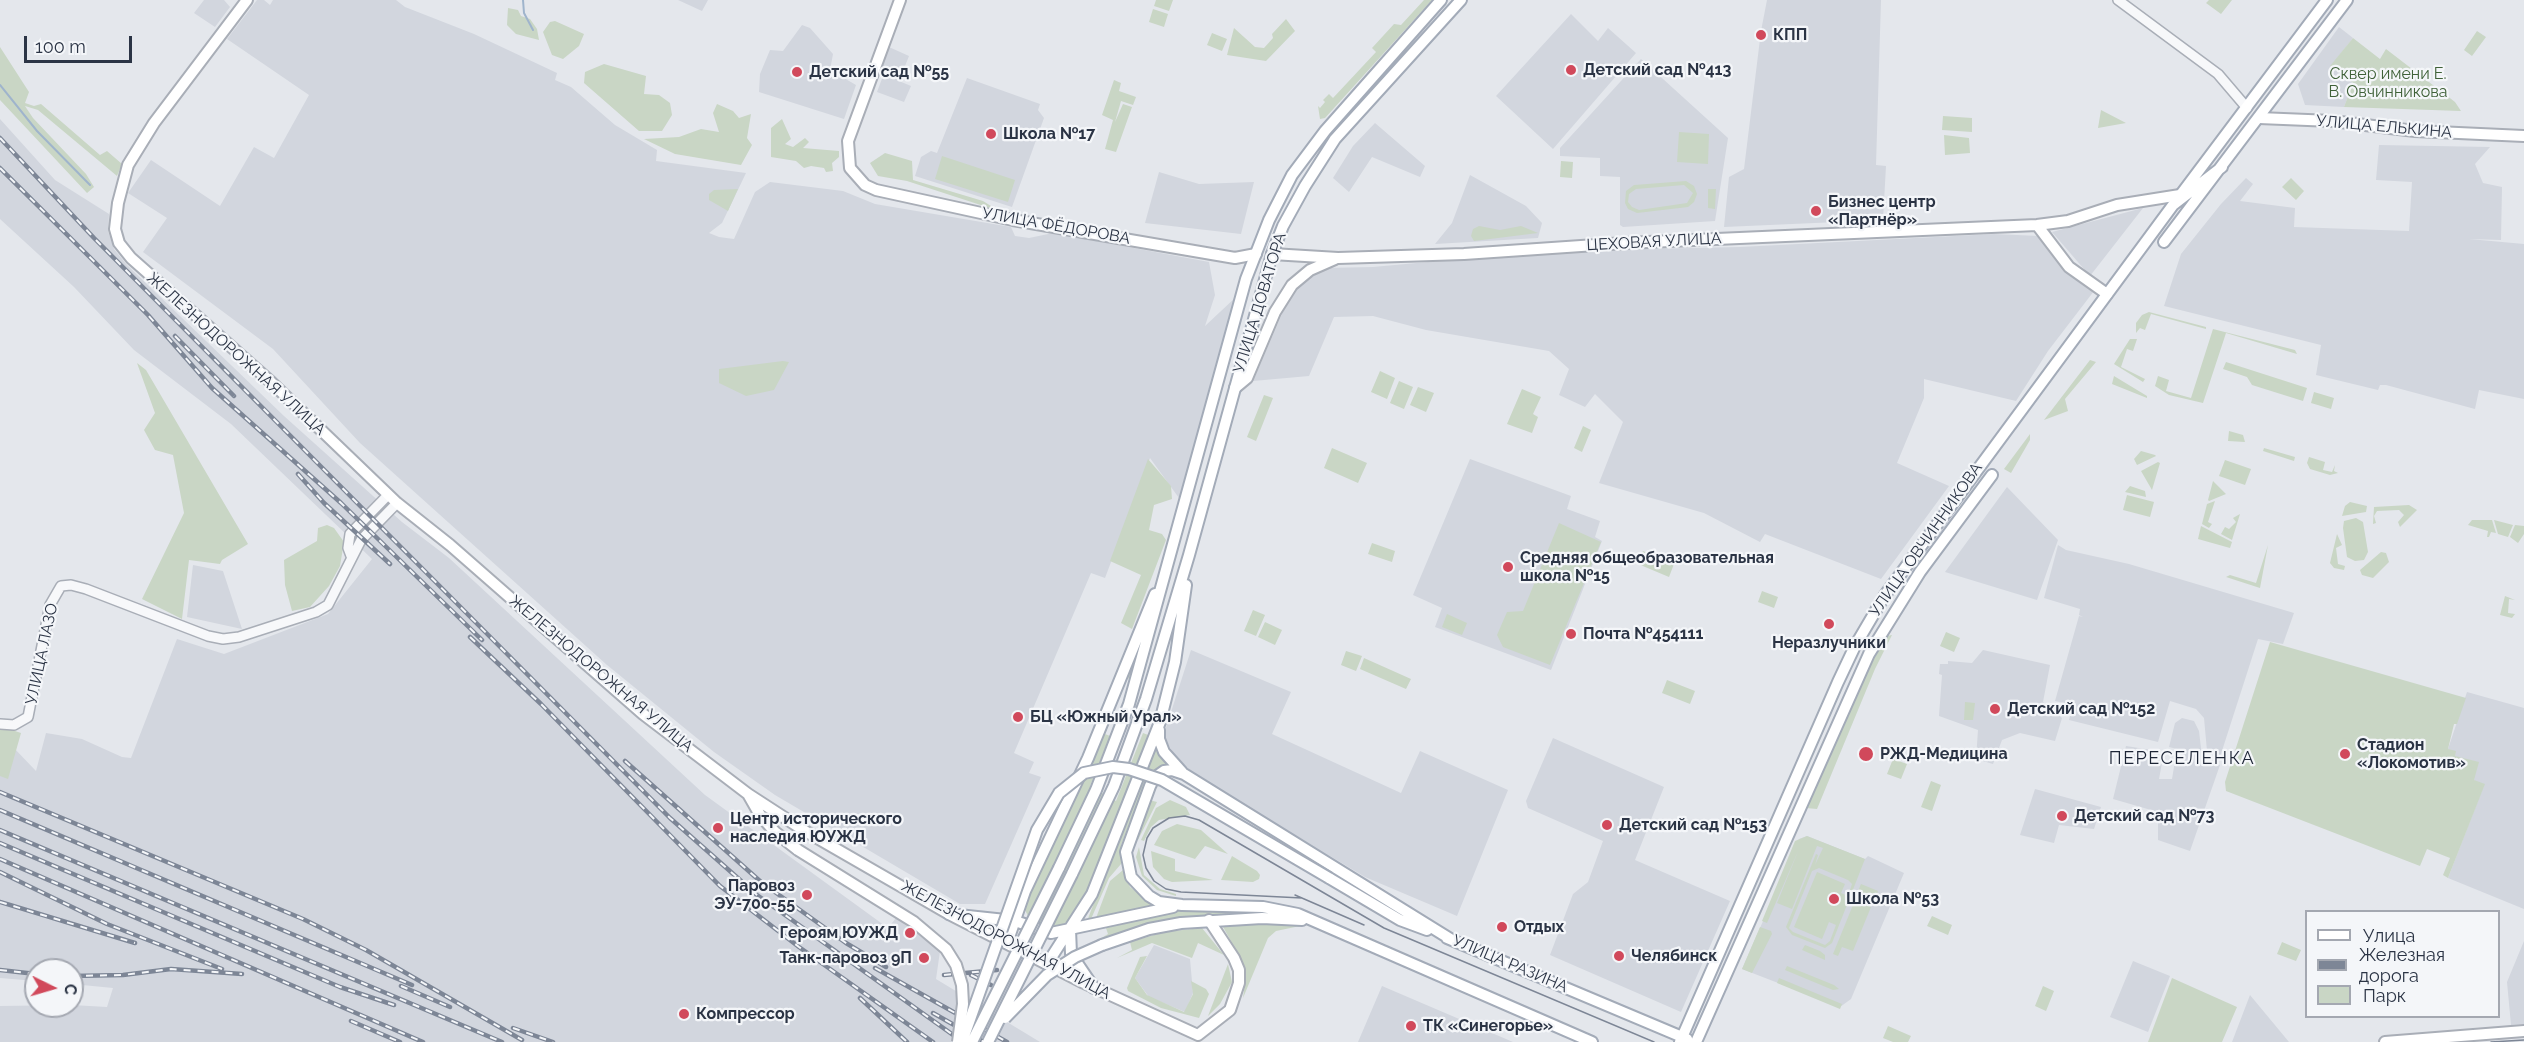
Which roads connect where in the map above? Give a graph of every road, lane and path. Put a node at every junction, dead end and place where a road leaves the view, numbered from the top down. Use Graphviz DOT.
graph roads {
  1 [pos="247,0"];
  2 [pos="900,0"];
  3 [pos="1442,0"];
  4 [pos="1461,0"];
  5 [pos="2118,0"];
  6 [pos="2327,0"];
  7 [pos="2347,0"];
  8 [pos="2247,108"];
  9 [pos="2259,118"];
  10 [pos="2524,136"];
  11 [pos="2222,167"];
  12 [pos="2177,200"];
  13 [pos="2037,225"];
  14 [pos="2164,242"];
  15 [pos="1256,254"];
  16 [pos="1272,254"];
  17 [pos="1338,258"];
  18 [pos="2107,294"];
  19 [pos="1235,388"];
  20 [pos="1992,475"];
  21 [pos="393,499"];
  22 [pos="1172,555"];
  23 [pos="1189,555"];
  24 [pos="1160,722"];
  25 [pos="0,724"];
  26 [pos="1184,774"];
  27 [pos="748,794"];
  28 [pos="1182,905"];
  29 [pos="949,914"];
  30 [pos="1209,920"];
  31 [pos="1015,921"];
  32 [pos="1317,922"];
  33 [pos="1070,929"];
  34 [pos="1452,940"];
  35 [pos="1007,944"];
  36 [pos="1047,964"];
  37 [pos="1094,988"];
  38 [pos="2524,1031"];
  39 [pos="1680,1039"];
  40 [pos="960,1042"];
  41 [pos="972,1042"];
  42 [pos="990,1042"];
  43 [pos="1592,1042"];
  44 [pos="1696,1042"];
  45 [pos="2385,1042"];
  1 -- 21 [label="main road, ЖЕЛЕЗНОДОРОЖНАЯ УЛИЦА"];
  2 -- 15 [label="main road, УЛИЦА ФЁДОРОВА"];
  3 -- 15 [label="main road, УЛИЦА ДОВАТОРА"];
  4 -- 16 [label="main road, УЛИЦА ДОВАТОРА"];
  5 -- 8 [label="street"];
  6 -- 8 [label="main road, УЛИЦА ОВЧИННИКОВА"];
  7 -- 9 [label="main road"];
  8 -- 9 [label="main road"];
  8 -- 12 [label="main road, УЛИЦА ОВЧИННИКОВА"];
  9 -- 10 [label="main road, УЛИЦА ЕЛЬКИНА"];
  9 -- 11 [label="main road"];
  11 -- 12 [label="main road"];
  11 -- 14 [label="main road"];
  12 -- 13 [label="main road, ЦЕХОВАЯ УЛИЦА"];
  12 -- 18 [label="main road, УЛИЦА ОВЧИННИКОВА"];
  13 -- 17 [label="main road, ЦЕХОВАЯ УЛИЦА"];
  13 -- 18 [label="main road"];
  15 -- 16 [label="main road, УЛИЦА ФЁДОРОВА"];
  15 -- 22 [label="main road, УЛИЦА ДОВАТОРА"];
  16 -- 17 [label="main road, ЦЕХОВАЯ УЛИЦА"];
  16 -- 19 [label="main road, УЛИЦА ДОВАТОРА"];
  17 -- 19 [label="main road"];
  18 -- 39 [label="main road, УЛИЦА ОВЧИННИКОВА"];
  19 -- 23 [label="main road, УЛИЦА ДОВАТОРА"];
  20 -- 44 [label="main road, УЛИЦА ОВЧИННИКОВА"];
  21 -- 25 [label="street, УЛИЦА ЛАЗО"];
  21 -- 27 [label="main road, ЖЕЛЕЗНОДОРОЖНАЯ УЛИЦА"];
  22 -- 31 [label="main road"];
  22 -- 41 [label="main road, bridge"];
  23 -- 24 [label="main road"];
  23 -- 42 [label="main road, bridge"];
  24 -- 26 [label="main road"];
  24 -- 33 [label="main road"];
  26 -- 28 [label="main road"];
  26 -- 34 [label="main road"];
  27 -- 29 [label="main road, ЖЕЛЕЗНОДОРОЖНАЯ УЛИЦА"];
  27 -- 40 [label="main road, bridge"];
  28 -- 32 [label="main road"];
  28 -- 33 [label="main road"];
  29 -- 31 [label="main road"];
  29 -- 35 [label="main road, ЖЕЛЕЗНОДОРОЖНАЯ УЛИЦА"];
  30 -- 32 [label="main road"];
  30 -- 37 [label="main road, ЖЕЛЕЗНОДОРОЖНАЯ УЛИЦА"];
  30 -- 42 [label="main road, bridge"];
  31 -- 33 [label="main road"];
  31 -- 35 [label="main road"];
  32 -- 43 [label="main road"];
  33 -- 36 [label="main road"];
  33 -- 37 [label="main road"];
  34 -- 39 [label="main road, УЛИЦА РАЗИНА"];
  34 -- 40 [label="main road, УЛИЦА РАЗИНА, bridge"];
  35 -- 36 [label="main road, ЖЕЛЕЗНОДОРОЖНАЯ УЛИЦА"];
  36 -- 37 [label="main road, ЖЕЛЕЗНОДОРОЖНАЯ УЛИЦА"];
  38 -- 45 [label="main road"];
  39 -- 44 [label="main road, УЛИЦА РАЗИНА"];
}
